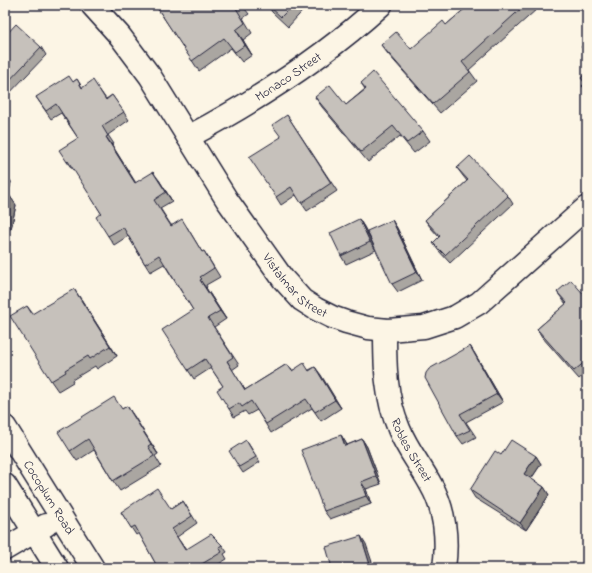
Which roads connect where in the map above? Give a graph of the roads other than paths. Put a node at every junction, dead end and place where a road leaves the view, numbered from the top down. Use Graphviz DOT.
graph roads {
  1 [pos="92,5"];
  2 [pos="381,5"];
  3 [pos="188,137"];
  4 [pos="587,207"];
  5 [pos="385,330"];
  6 [pos="5,426"];
  7 [pos="5,485"];
  8 [pos="61,516"];
  9 [pos="34,532"];
  10 [pos="5,549"];
  11 [pos="57,568"];
  12 [pos="93,568"];
  13 [pos="444,568"];
  1 -- 3 [label="street, Vistalmar Street"];
  2 -- 3 [label="street, Monaco Street"];
  3 -- 5 [label="street, Vistalmar Street"];
  4 -- 5 [label="street, Vistalmar Street"];
  5 -- 13 [label="street, Robles Street"];
  6 -- 8 [label="street, Cocoplum Road"];
  7 -- 9 [label="street"];
  8 -- 9 [label="street"];
  8 -- 12 [label="street, Cocoplum Road"];
  9 -- 10 [label="street"];
  9 -- 11 [label="street"];
}
